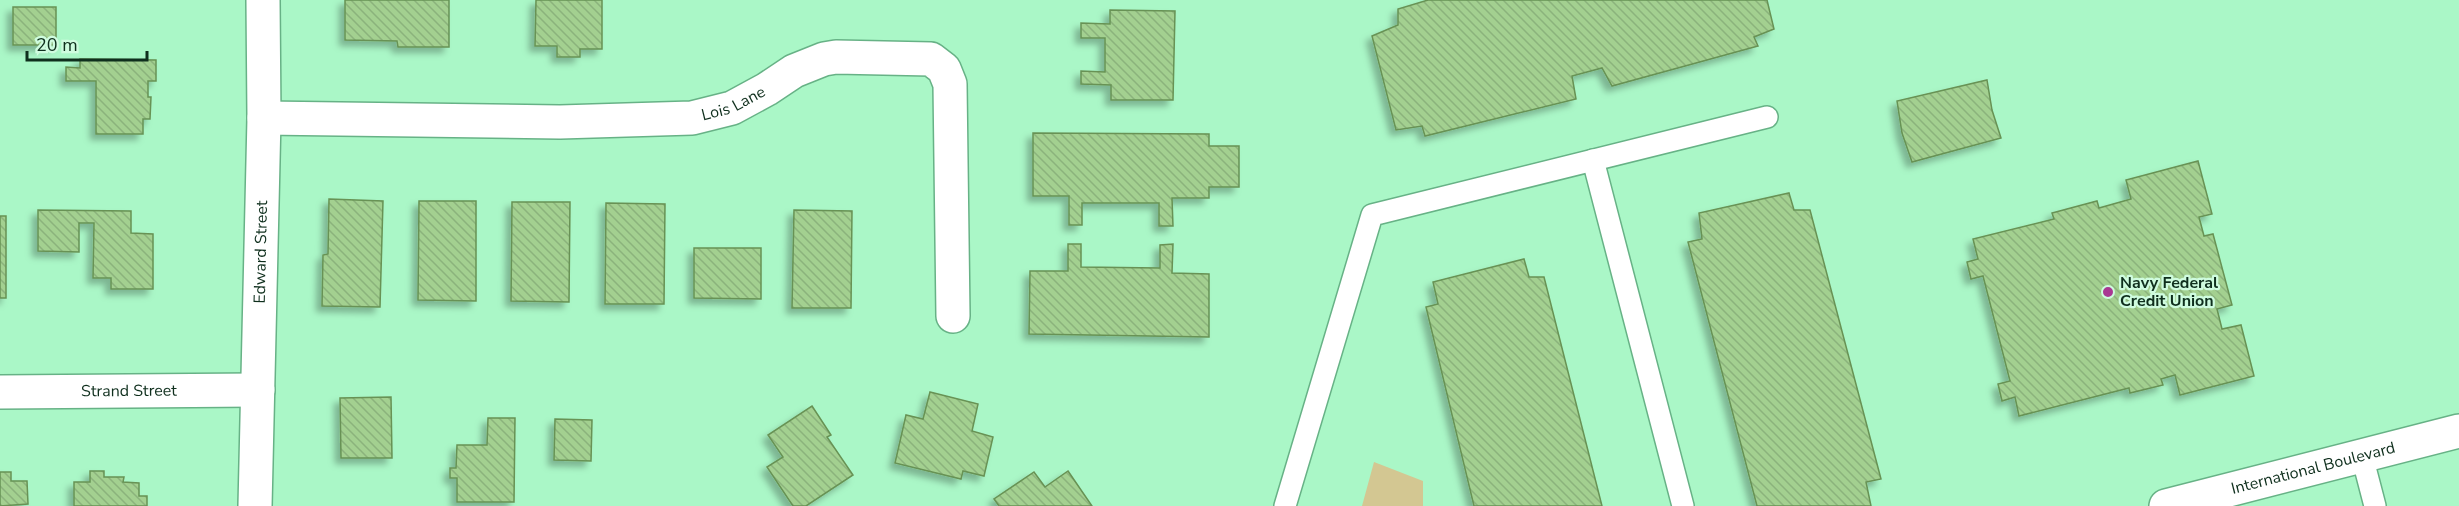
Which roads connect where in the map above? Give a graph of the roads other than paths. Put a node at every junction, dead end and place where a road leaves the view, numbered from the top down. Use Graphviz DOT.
graph roads {
  1 [pos="263,0"];
  2 [pos="1767,117"];
  3 [pos="264,118"];
  4 [pos="1593,160"];
  5 [pos="953,316"];
  6 [pos="258,390"];
  7 [pos="0,392"];
  8 [pos="2459,431"];
  9 [pos="2362,456"];
  10 [pos="255,506"];
  11 [pos="1286,506"];
  12 [pos="1683,506"];
  13 [pos="2166,506"];
  14 [pos="2375,506"];
  1 -- 3 [label="street, Edward Street"];
  2 -- 4 [label="lane"];
  3 -- 5 [label="street, Lois Lane"];
  3 -- 6 [label="street, Edward Street"];
  4 -- 11 [label="lane"];
  4 -- 12 [label="lane"];
  6 -- 7 [label="street, Strand Street"];
  6 -- 10 [label="street, Edward Street"];
  8 -- 9 [label="street, International Boulevard"];
  9 -- 13 [label="street, International Boulevard"];
  9 -- 14 [label="lane"];
}
